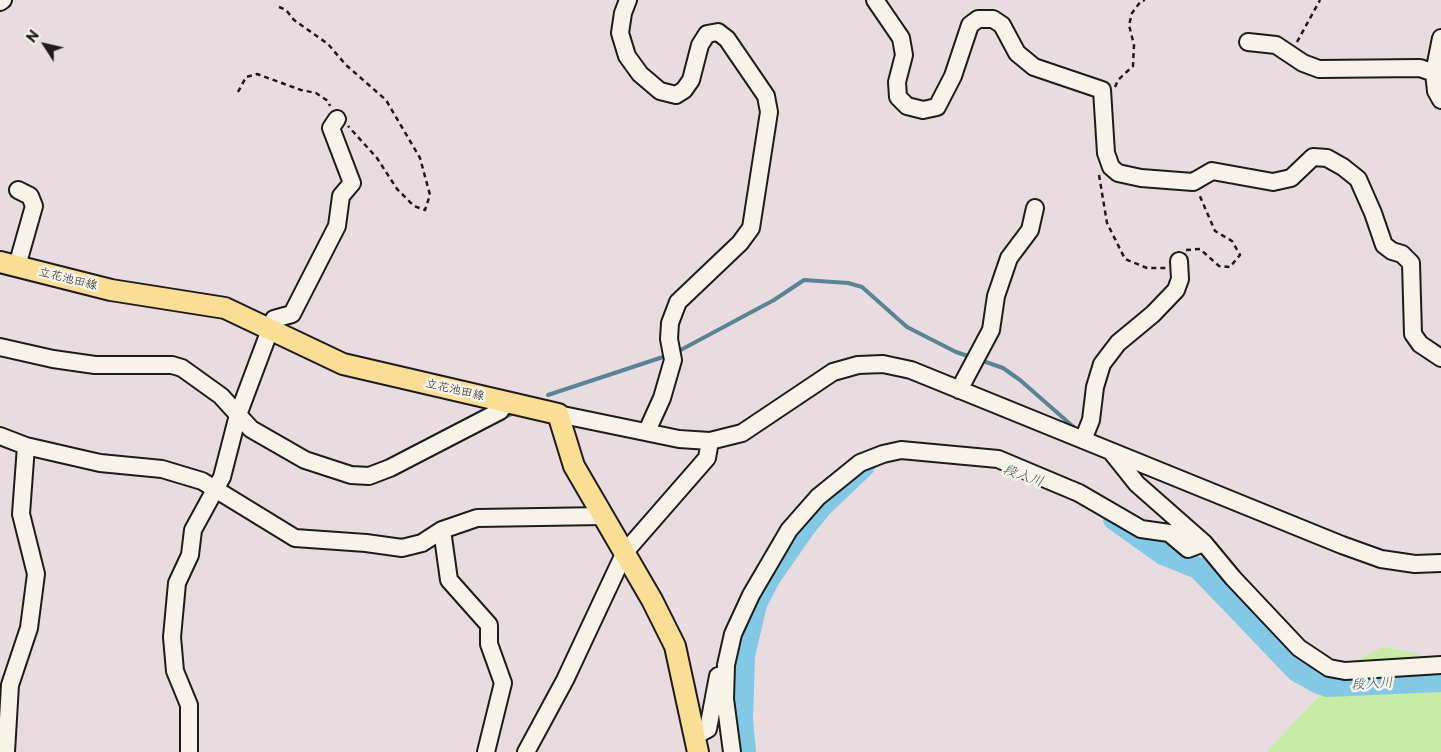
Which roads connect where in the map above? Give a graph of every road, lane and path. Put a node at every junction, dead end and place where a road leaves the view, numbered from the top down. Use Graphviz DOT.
graph roads {
  1 [pos="4,0"];
  2 [pos="628,0"];
  3 [pos="874,0"];
  4 [pos="1320,0"];
  5 [pos="0,2"];
  6 [pos="279,7"];
  7 [pos="1441,38"];
  8 [pos="1248,42"];
  9 [pos="1290,54"];
  10 [pos="1434,73"];
  11 [pos="238,92"];
  12 [pos="1441,100"];
  13 [pos="337,119"];
  14 [pos="1193,182"];
  15 [pos="18,190"];
  16 [pos="1035,208"];
  17 [pos="1179,261"];
  18 [pos="8,264"];
  19 [pos="270,329"];
  20 [pos="0,347"];
  21 [pos="1441,358"];
  22 [pos="959,390"];
  23 [pos="506,402"];
  24 [pos="558,414"];
  25 [pos="238,415"];
  26 [pos="647,431"];
  27 [pos="0,436"];
  28 [pos="1083,440"];
  29 [pos="710,441"];
  30 [pos="26,446"];
  31 [pos="1112,452"];
  32 [pos="216,490"];
  33 [pos="604,516"];
  34 [pos="442,530"];
  35 [pos="1204,543"];
  36 [pos="625,552"];
  37 [pos="1441,563"];
  38 [pos="726,664"];
  39 [pos="1441,665"];
  40 [pos="696,744"];
  41 [pos="6,752"];
  42 [pos="189,752"];
  43 [pos="486,752"];
  44 [pos="526,752"];
  45 [pos="732,752"];
  1 -- 5 [label="street"];
  2 -- 26 [label="street"];
  3 -- 14 [label="street"];
  4 -- 9 [label="path"];
  6 -- 13 [label="path"];
  7 -- 10 [label="street"];
  8 -- 9 [label="street"];
  9 -- 10 [label="street"];
  10 -- 12 [label="street"];
  11 -- 13 [label="path"];
  13 -- 19 [label="street"];
  14 -- 17 [label="path"];
  14 -- 21 [label="street"];
  15 -- 18 [label="street"];
  16 -- 22 [label="street"];
  17 -- 28 [label="street"];
  18 -- 19 [label="main road, 立花池田線"];
  19 -- 23 [label="main road, 立花池田線"];
  19 -- 25 [label="street"];
  20 -- 25 [label="street"];
  22 -- 28 [label="street"];
  22 -- 29 [label="street"];
  23 -- 24 [label="main road, 立花池田線"];
  23 -- 25 [label="street"];
  24 -- 26 [label="street"];
  24 -- 33 [label="main road"];
  25 -- 32 [label="street"];
  26 -- 29 [label="street"];
  27 -- 30 [label="street"];
  28 -- 31 [label="street"];
  29 -- 36 [label="street"];
  30 -- 32 [label="street"];
  30 -- 41 [label="street"];
  31 -- 35 [label="street"];
  31 -- 37 [label="street"];
  32 -- 34 [label="street"];
  32 -- 42 [label="street"];
  33 -- 34 [label="street"];
  33 -- 36 [label="main road"];
  34 -- 43 [label="street"];
  35 -- 38 [label="street"];
  35 -- 39 [label="street"];
  36 -- 40 [label="main road"];
  36 -- 44 [label="street"];
  38 -- 40 [label="street"];
  38 -- 45 [label="street"];
}
